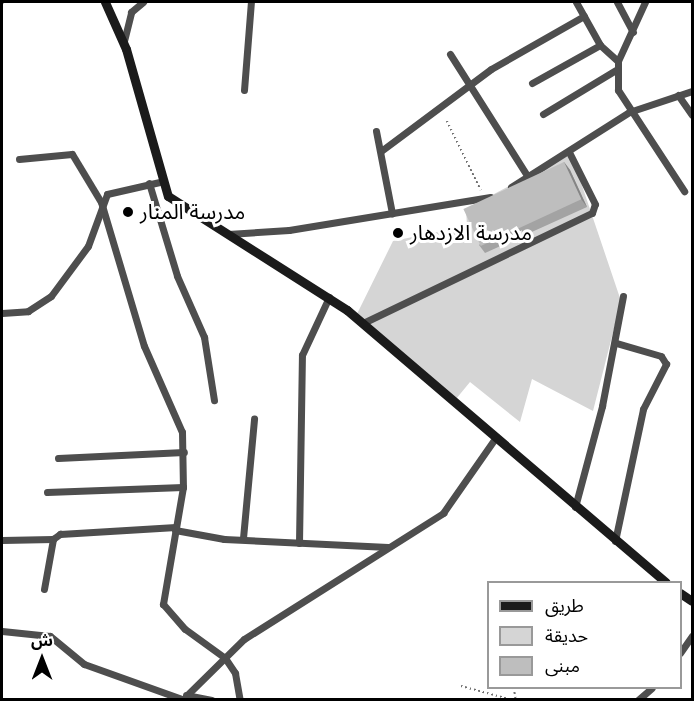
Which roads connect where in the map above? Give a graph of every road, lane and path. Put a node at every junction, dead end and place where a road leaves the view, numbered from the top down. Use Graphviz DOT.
graph roads {
  1 [pos="105,2"];
  2 [pos="143,2"];
  3 [pos="251,2"];
  4 [pos="576,2"];
  5 [pos="617,2"];
  6 [pos="645,2"];
  7 [pos="584,16"];
  8 [pos="633,32"];
  9 [pos="124,41"];
  10 [pos="600,45"];
  11 [pos="450,54"];
  12 [pos="618,61"];
  13 [pos="616,70"];
  14 [pos="532,83"];
  15 [pos="468,86"];
  16 [pos="244,90"];
  17 [pos="693,91"];
  18 [pos="678,94"];
  19 [pos="629,112"];
  20 [pos="543,114"];
  21 [pos="693,115"];
  22 [pos="447,121"];
  23 [pos="376,131"];
  24 [pos="381,151"];
  25 [pos="569,152"];
  26 [pos="19,159"];
  27 [pos="528,177"];
  28 [pos="160,182"];
  29 [pos="149,183"];
  30 [pos="684,191"];
  31 [pos="485,199"];
  32 [pos="100,202"];
  33 [pos="392,213"];
  34 [pos="222,234"];
  35 [pos="623,296"];
  36 [pos="329,297"];
  37 [pos="2,312"];
  38 [pos="363,323"];
  39 [pos="616,343"];
  40 [pos="214,400"];
  41 [pos="254,419"];
  42 [pos="496,437"];
  43 [pos="184,452"];
  44 [pos="58,458"];
  45 [pos="183,487"];
  46 [pos="47,492"];
  47 [pos="574,507"];
  48 [pos="176,529"];
  49 [pos="243,538"];
  50 [pos="52,539"];
  51 [pos="2,540"];
  52 [pos="615,541"];
  53 [pos="299,543"];
  54 [pos="388,547"];
  55 [pos="665,581"];
  56 [pos="44,589"];
  57 [pos="2,632"];
  58 [pos="693,636"];
  59 [pos="682,652"];
  60 [pos="225,658"];
  61 [pos="461,686"];
  62 [pos="650,689"];
  63 [pos="184,697"];
  64 [pos="212,699"];
  65 [pos="240,699"];
  66 [pos="514,699"];
  67 [pos="638,699"];
  1 -- 9 [label="street"];
  2 -- 9 [label="street"];
  3 -- 16 [label="street"];
  4 -- 7 [label="street"];
  5 -- 8 [label="street"];
  6 -- 8 [label="street"];
  7 -- 10 [label="street"];
  7 -- 15 [label="street"];
  8 -- 12 [label="street"];
  9 -- 28 [label="street"];
  10 -- 12 [label="street"];
  10 -- 14 [label="street"];
  11 -- 15 [label="street"];
  12 -- 13 [label="street"];
  13 -- 19 [label="street"];
  13 -- 20 [label="street"];
  15 -- 24 [label="street"];
  15 -- 27 [label="street"];
  17 -- 18 [label="street"];
  18 -- 19 [label="street"];
  18 -- 21 [label="street"];
  19 -- 25 [label="street"];
  19 -- 30 [label="street"];
  22 -- 31 [label="path"];
  23 -- 24 [label="street"];
  24 -- 33 [label="street"];
  25 -- 27 [label="street"];
  25 -- 38 [label="street"];
  26 -- 32 [label="street"];
  27 -- 31 [label="street"];
  28 -- 29 [label="street"];
  28 -- 34 [label="street"];
  29 -- 32 [label="street"];
  29 -- 40 [label="street"];
  31 -- 33 [label="street"];
  32 -- 37 [label="street"];
  32 -- 43 [label="street"];
  33 -- 34 [label="street"];
  34 -- 36 [label="street"];
  35 -- 39 [label="street"];
  36 -- 38 [label="street"];
  36 -- 53 [label="street"];
  38 -- 42 [label="street"];
  39 -- 47 [label="street"];
  39 -- 52 [label="street"];
  41 -- 49 [label="street"];
  42 -- 47 [label="street"];
  42 -- 54 [label="street"];
  43 -- 44 [label="street"];
  43 -- 45 [label="street"];
  45 -- 46 [label="street"];
  45 -- 48 [label="street"];
  47 -- 52 [label="street"];
  48 -- 49 [label="street"];
  48 -- 50 [label="street"];
  48 -- 60 [label="street"];
  49 -- 53 [label="street"];
  50 -- 51 [label="street"];
  50 -- 56 [label="street"];
  52 -- 55 [label="street"];
  53 -- 54 [label="street"];
  54 -- 60 [label="street"];
  57 -- 63 [label="street"];
  58 -- 59 [label="street"];
  60 -- 63 [label="street"];
  60 -- 65 [label="street"];
  61 -- 66 [label="path"];
  62 -- 67 [label="street"];
  63 -- 64 [label="street"];
}
